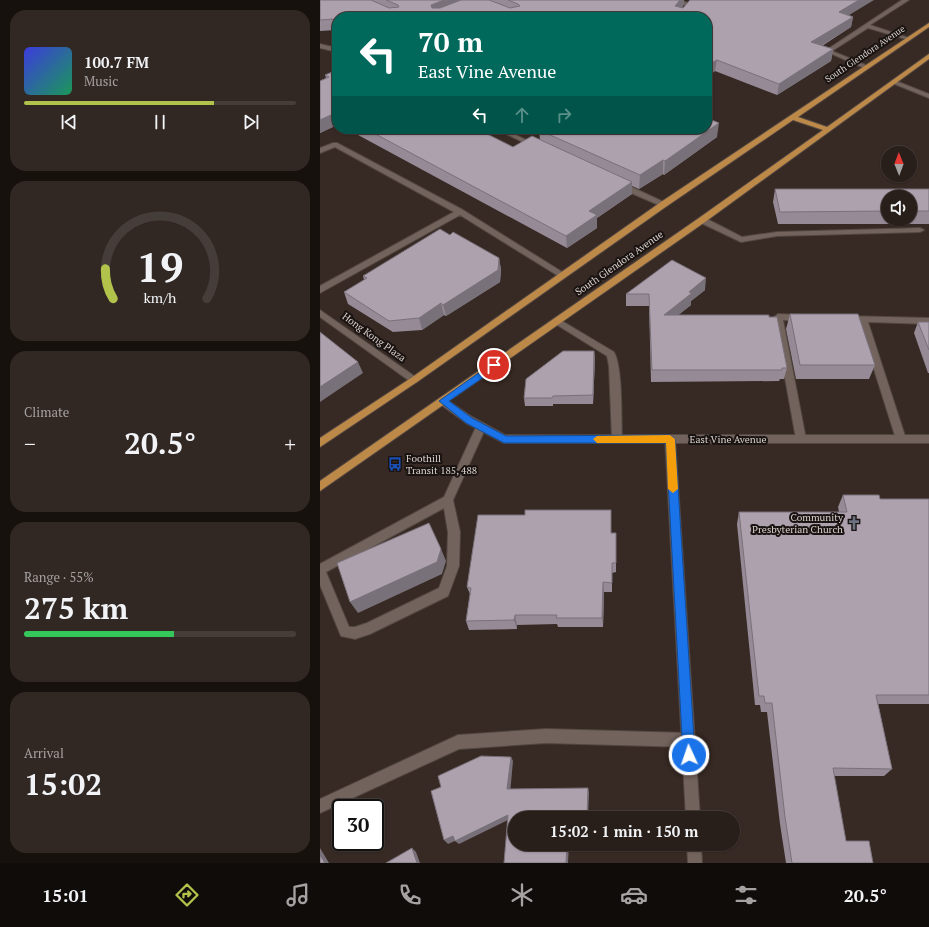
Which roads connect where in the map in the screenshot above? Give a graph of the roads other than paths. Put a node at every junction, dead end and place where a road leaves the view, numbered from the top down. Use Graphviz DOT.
graph roads {
  1 [pos="675,0"];
  2 [pos="697,0"];
  3 [pos="906,0"];
  4 [pos="929,25"];
  5 [pos="866,26"];
  6 [pos="907,39"];
  7 [pos="320,46"];
  8 [pos="332,48"];
  9 [pos="929,56"];
  10 [pos="866,67"];
  11 [pos="894,82"];
  12 [pos="929,96"];
  13 [pos="792,117"];
  14 [pos="828,129"];
  15 [pos="509,134"];
  16 [pos="541,150"];
  17 [pos="320,151"];
  18 [pos="612,181"];
  19 [pos="664,204"];
  20 [pos="460,212"];
  21 [pos="702,220"];
  22 [pos="920,230"];
  23 [pos="563,275"];
  24 [pos="320,290"];
  25 [pos="320,313"];
  26 [pos="809,318"];
  27 [pos="839,319"];
  28 [pos="862,319"];
  29 [pos="557,321"];
  30 [pos="929,321"];
  31 [pos="414,380"];
  32 [pos="443,401"];
  33 [pos="481,427"];
  34 [pos="617,439"];
  35 [pos="670,439"];
  36 [pos="802,439"];
  37 [pos="901,439"];
  38 [pos="929,439"];
  39 [pos="320,444"];
  40 [pos="320,487"];
  41 [pos="448,500"];
  42 [pos="320,571"];
  43 [pos="688,740"];
  44 [pos="320,806"];
  45 [pos="693,811"];
  46 [pos="694,851"];
  47 [pos="695,863"];
  1 -- 2 [label="street"];
  3 -- 5 [label="street"];
  4 -- 6 [label="main road, South Glendora Avenue"];
  5 -- 6 [label="street"];
  5 -- 10 [label="street"];
  6 -- 10 [label="main road, South Glendora Avenue"];
  7 -- 8 [label="street"];
  9 -- 11 [label="main road, South Glendora Avenue"];
  10 -- 13 [label="main road, South Glendora Avenue"];
  11 -- 12 [label="street"];
  11 -- 14 [label="main road, South Glendora Avenue"];
  13 -- 14 [label="main road"];
  13 -- 19 [label="main road, South Glendora Avenue"];
  14 -- 21 [label="main road, South Glendora Avenue"];
  15 -- 16 [label="street"];
  17 -- 20 [label="street"];
  18 -- 19 [label="street"];
  19 -- 23 [label="main road, South Glendora Avenue"];
  20 -- 23 [label="street"];
  20 -- 24 [label="street"];
  21 -- 22 [label="street"];
  21 -- 29 [label="main road, South Glendora Avenue"];
  23 -- 31 [label="main road, South Glendora Avenue"];
  25 -- 31 [label="street, Hong Kong Plaza"];
  26 -- 36 [label="street"];
  27 -- 28 [label="street"];
  28 -- 30 [label="street"];
  28 -- 37 [label="street"];
  29 -- 32 [label="main road, South Glendora Avenue"];
  29 -- 34 [label="street"];
  31 -- 39 [label="main road, South Glendora Avenue"];
  32 -- 33 [label="street, East Vine Avenue"];
  32 -- 40 [label="main road, South Glendora Avenue"];
  33 -- 34 [label="street, East Vine Avenue"];
  33 -- 41 [label="street"];
  34 -- 35 [label="street, East Vine Avenue"];
  35 -- 36 [label="street, East Vine Avenue"];
  35 -- 43 [label="street"];
  36 -- 37 [label="street, East Vine Avenue"];
  37 -- 38 [label="street, East Vine Avenue"];
  41 -- 42 [label="street"];
  41 -- 42 [label="street"];
  43 -- 44 [label="street"];
  43 -- 45 [label="street"];
  46 -- 47 [label="street"];
}
